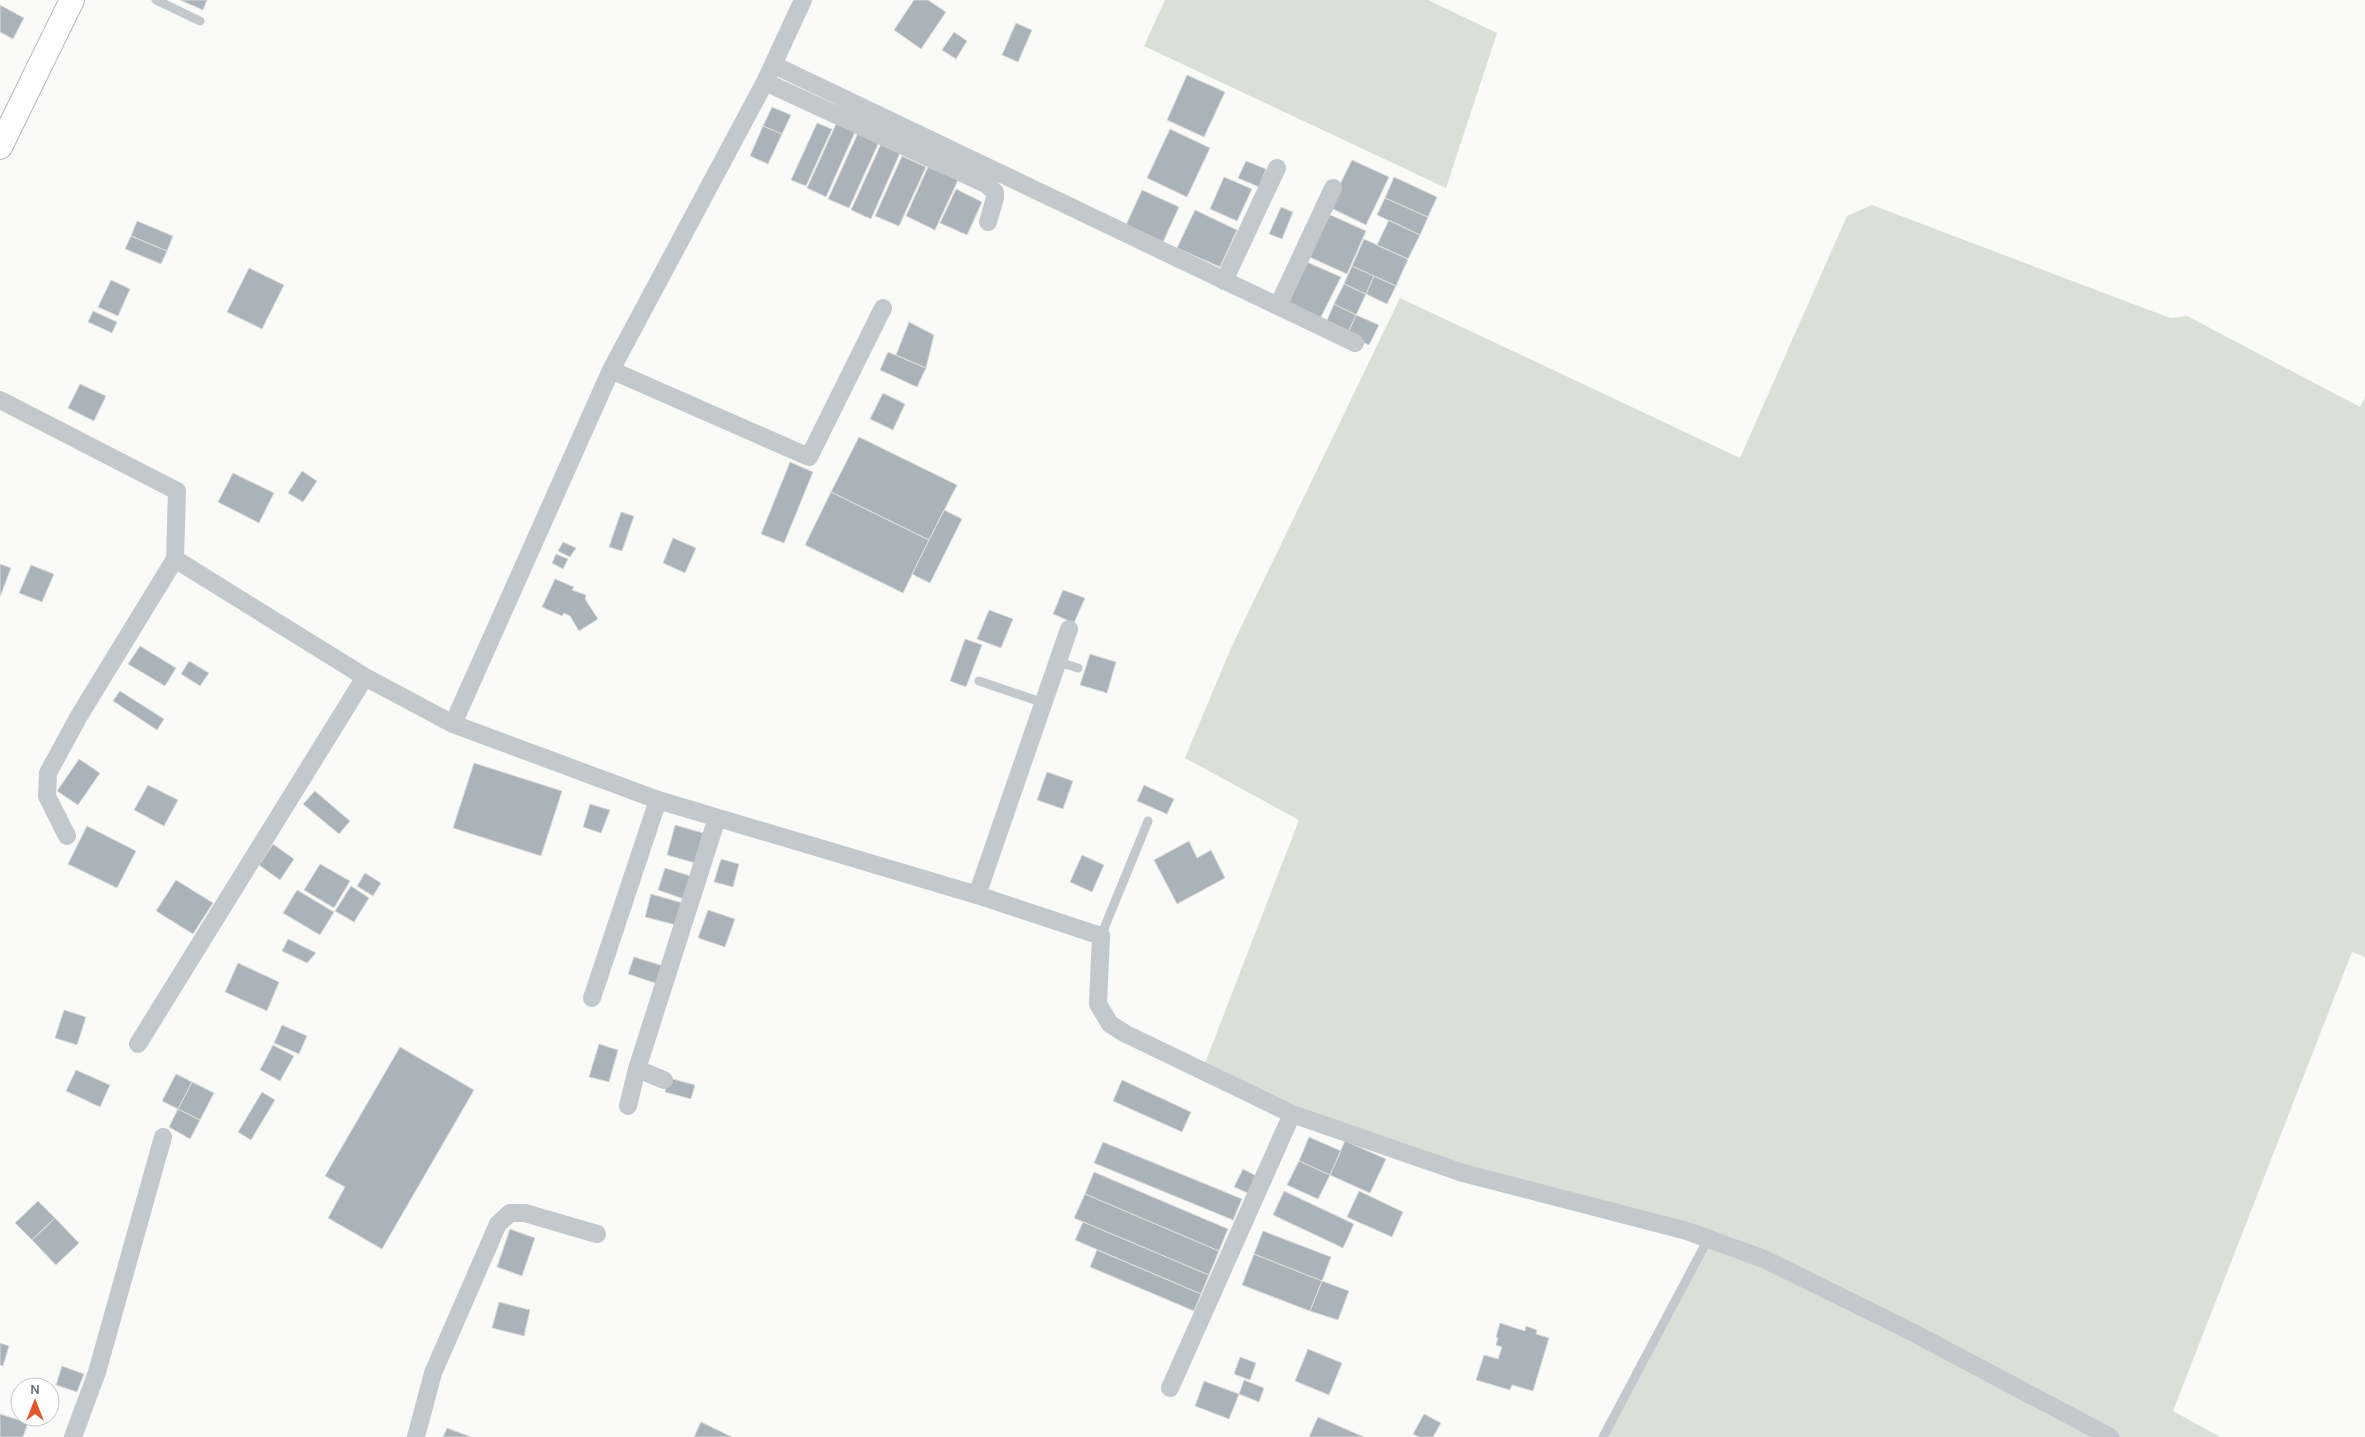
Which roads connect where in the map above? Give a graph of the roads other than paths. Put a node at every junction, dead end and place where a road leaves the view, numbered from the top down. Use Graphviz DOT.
graph roads {
  1 [pos="72,0"];
  2 [pos="156,0"];
  3 [pos="803,0"];
  4 [pos="200,21"];
  5 [pos="774,65"];
  6 [pos="765,82"];
  7 [pos="0,146"];
  8 [pos="1277,168"];
  9 [pos="1333,188"];
  10 [pos="988,222"];
  11 [pos="1224,281"];
  12 [pos="1278,306"];
  13 [pos="883,308"];
  14 [pos="1354,343"];
  15 [pos="611,370"];
  16 [pos="0,400"];
  17 [pos="175,559"];
  18 [pos="1069,629"];
  19 [pos="1058,662"];
  20 [pos="1078,668"];
  21 [pos="366,677"];
  22 [pos="979,681"];
  23 [pos="1044,702"];
  24 [pos="454,724"];
  25 [pos="658,800"];
  26 [pos="717,818"];
  27 [pos="1148,820"];
  28 [pos="67,836"];
  29 [pos="978,895"];
  30 [pos="1101,936"];
  31 [pos="592,998"];
  32 [pos="138,1044"];
  33 [pos="637,1069"];
  34 [pos="664,1080"];
  35 [pos="628,1106"];
  36 [pos="1292,1114"];
  37 [pos="163,1137"];
  38 [pos="597,1234"];
  39 [pos="1708,1239"];
  40 [pos="1170,1388"];
  41 [pos="73,1437"];
  42 [pos="416,1437"];
  43 [pos="1602,1437"];
  44 [pos="2110,1437"];
  1 -- 7 [label="street"];
  2 -- 4 [label="lane"];
  3 -- 5 [label="street"];
  5 -- 6 [label="street"];
  5 -- 11 [label="street"];
  6 -- 10 [label="street"];
  6 -- 15 [label="street"];
  8 -- 11 [label="street"];
  9 -- 12 [label="street"];
  11 -- 12 [label="street"];
  12 -- 14 [label="street"];
  13 -- 15 [label="street"];
  15 -- 24 [label="street"];
  16 -- 17 [label="street"];
  17 -- 21 [label="street"];
  17 -- 28 [label="street"];
  18 -- 19 [label="street"];
  19 -- 20 [label="lane"];
  19 -- 23 [label="street"];
  21 -- 24 [label="street"];
  21 -- 32 [label="street"];
  22 -- 23 [label="lane"];
  23 -- 29 [label="street"];
  24 -- 25 [label="street"];
  25 -- 26 [label="street"];
  25 -- 31 [label="street"];
  26 -- 29 [label="street"];
  26 -- 33 [label="street"];
  27 -- 30 [label="lane"];
  29 -- 30 [label="street"];
  30 -- 36 [label="street"];
  33 -- 34 [label="street"];
  33 -- 35 [label="street"];
  36 -- 39 [label="street"];
  36 -- 40 [label="street"];
  37 -- 41 [label="street"];
  38 -- 42 [label="street"];
  39 -- 43 [label="lane"];
  39 -- 44 [label="street"];
}
